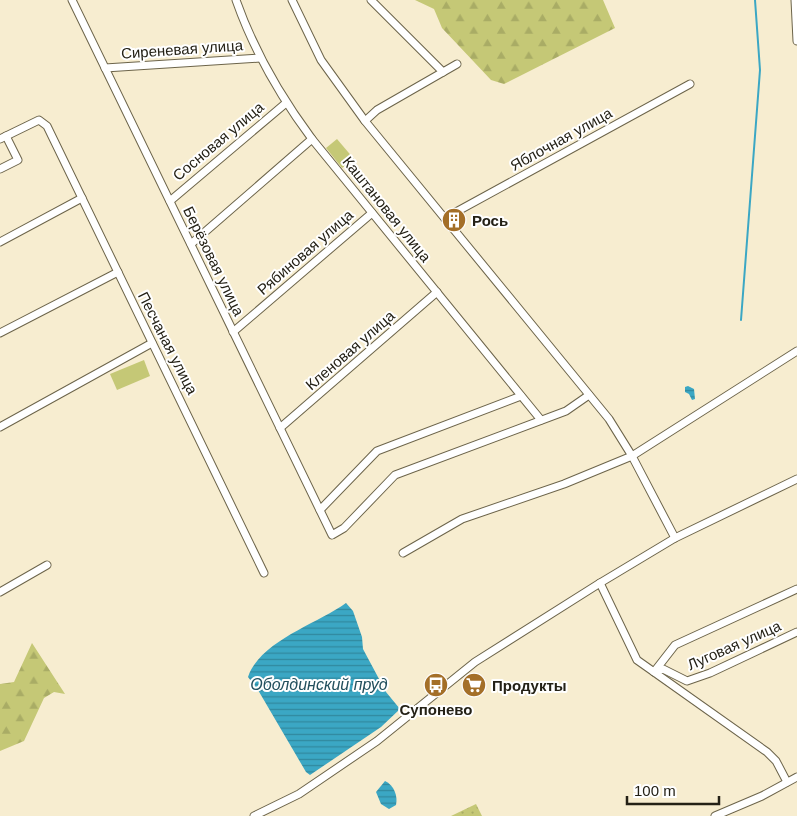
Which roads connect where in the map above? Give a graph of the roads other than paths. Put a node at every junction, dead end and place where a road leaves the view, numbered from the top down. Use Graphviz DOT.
graph roads {
  1 [pos="72,0"];
  2 [pos="236,0"];
  3 [pos="292,0"];
  4 [pos="371,0"];
  5 [pos="795,0"];
  6 [pos="797,40"];
  7 [pos="260,58"];
  8 [pos="457,64"];
  9 [pos="105,68"];
  10 [pos="443,72"];
  11 [pos="690,84"];
  12 [pos="286,103"];
  13 [pos="365,121"];
  14 [pos="3,137"];
  15 [pos="312,139"];
  16 [pos="0,169"];
  17 [pos="82,198"];
  18 [pos="170,201"];
  19 [pos="372,213"];
  20 [pos="445,218"];
  21 [pos="0,242"];
  22 [pos="190,244"];
  23 [pos="118,272"];
  24 [pos="437,292"];
  25 [pos="233,332"];
  26 [pos="0,333"];
  27 [pos="152,343"];
  28 [pos="797,352"];
  29 [pos="589,395"];
  30 [pos="521,396"];
  31 [pos="541,420"];
  32 [pos="0,427"];
  33 [pos="280,428"];
  34 [pos="632,456"];
  35 [pos="797,479"];
  36 [pos="320,510"];
  37 [pos="674,538"];
  38 [pos="403,553"];
  39 [pos="47,566"];
  40 [pos="264,573"];
  41 [pos="600,583"];
  42 [pos="797,589"];
  43 [pos="0,592"];
  44 [pos="797,632"];
  45 [pos="654,672"];
  46 [pos="797,777"];
  47 [pos="787,782"];
  48 [pos="254,816"];
  49 [pos="715,816"];
  1 -- 9 [label="street, Берёзовая улица"];
  2 -- 7 [label="street, Каштановая улица"];
  3 -- 13 [label="street"];
  4 -- 10 [label="street"];
  5 -- 6 [label="street"];
  7 -- 9 [label="street, Сиреневая улица"];
  7 -- 12 [label="street, Каштановая улица"];
  8 -- 10 [label="street"];
  9 -- 18 [label="street, Берёзовая улица"];
  10 -- 13 [label="street"];
  11 -- 20 [label="street, Яблочная улица"];
  12 -- 15 [label="street, Каштановая улица"];
  12 -- 18 [label="street, Сосновая улица"];
  13 -- 20 [label="street"];
  14 -- 16 [label="street"];
  14 -- 17 [label="street, Песчаная улица"];
  15 -- 19 [label="street, Каштановая улица"];
  15 -- 22 [label="street"];
  17 -- 21 [label="street"];
  17 -- 23 [label="street, Песчаная улица"];
  18 -- 22 [label="street, Берёзовая улица"];
  19 -- 24 [label="street, Каштановая улица"];
  19 -- 25 [label="street, Рябиновая улица"];
  20 -- 29 [label="street"];
  22 -- 25 [label="street, Берёзовая улица"];
  23 -- 26 [label="street"];
  23 -- 27 [label="street, Песчаная улица"];
  24 -- 30 [label="street, Каштановая улица"];
  24 -- 33 [label="street, Кленовая улица"];
  25 -- 33 [label="street, Берёзовая улица"];
  27 -- 32 [label="street"];
  27 -- 40 [label="street, Песчаная улица"];
  28 -- 34 [label="street"];
  29 -- 31 [label="street"];
  29 -- 34 [label="street"];
  30 -- 31 [label="street, Каштановая улица"];
  30 -- 36 [label="street"];
  31 -- 36 [label="street, Берёзовая улица"];
  33 -- 36 [label="street, Берёзовая улица"];
  34 -- 37 [label="street"];
  34 -- 38 [label="street"];
  35 -- 37 [label="street"];
  37 -- 41 [label="street"];
  39 -- 43 [label="street"];
  41 -- 45 [label="street"];
  41 -- 48 [label="street"];
  42 -- 45 [label="street"];
  44 -- 45 [label="street, Луговая улица"];
  45 -- 47 [label="street"];
  46 -- 47 [label="street"];
  47 -- 49 [label="street"];
}
